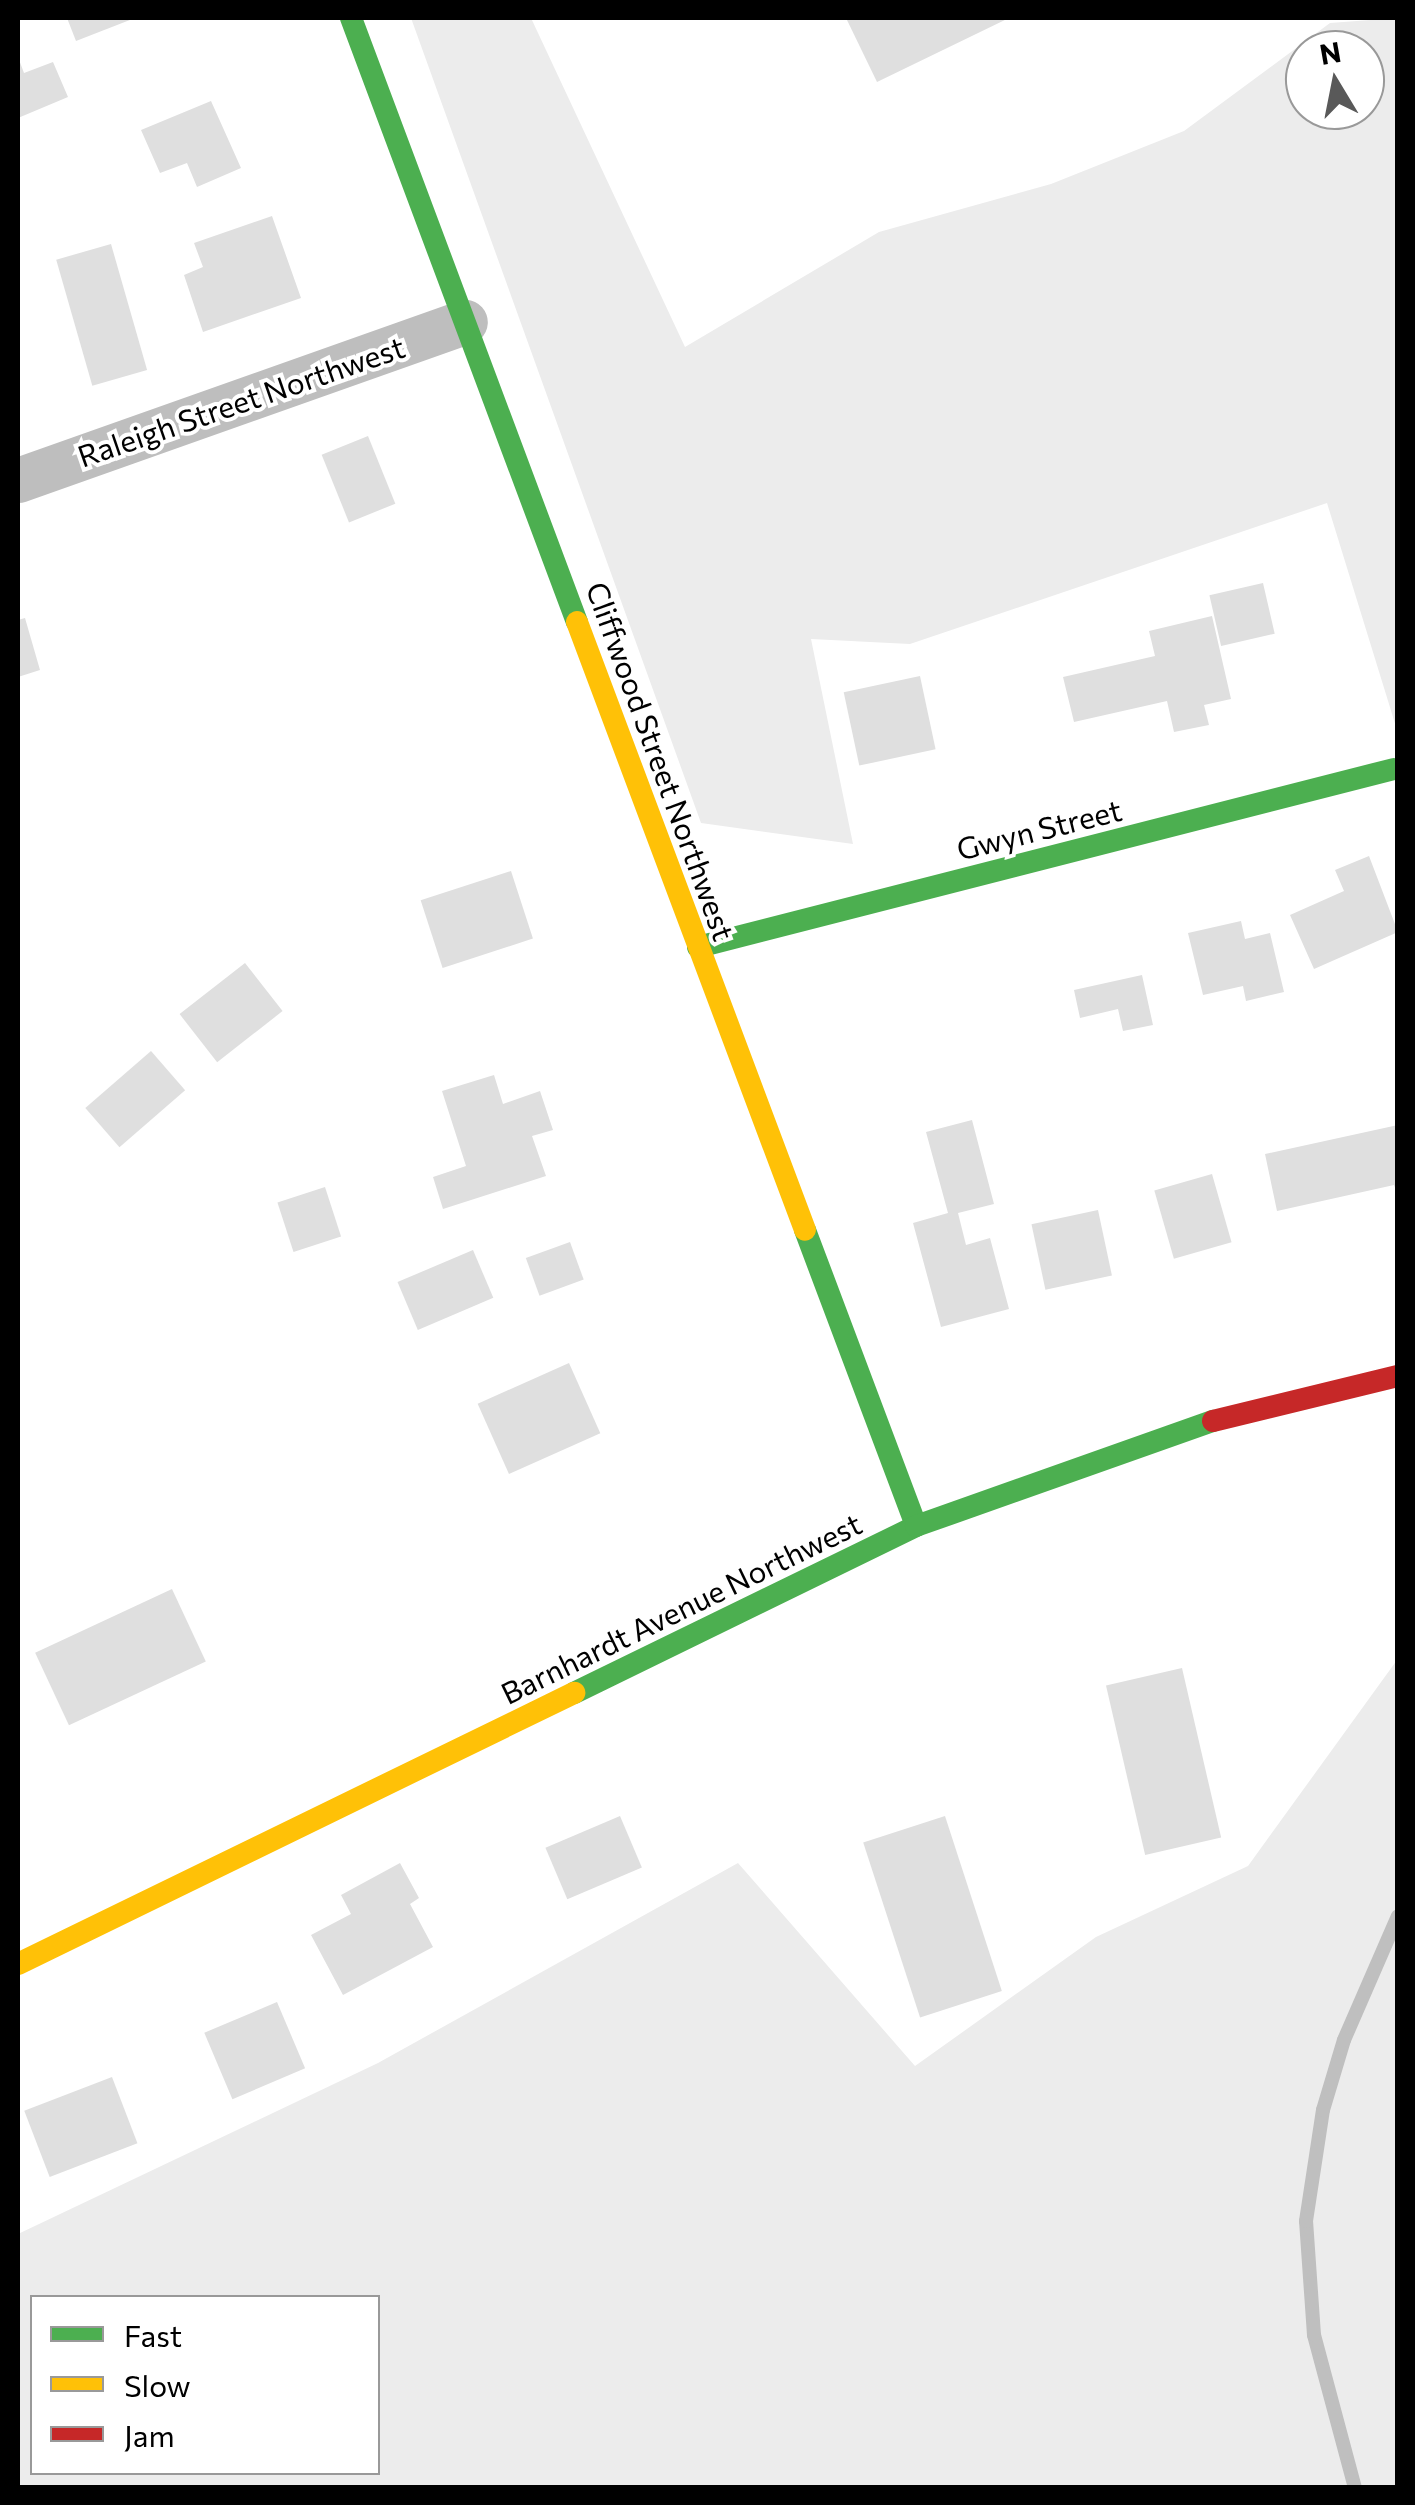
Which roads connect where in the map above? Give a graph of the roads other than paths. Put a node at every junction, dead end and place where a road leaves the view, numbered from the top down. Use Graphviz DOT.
graph roads {
  1 [pos="351,18"];
  2 [pos="465,322"];
  3 [pos="18,480"];
  4 [pos="1394,769"];
  5 [pos="698,947"];
  6 [pos="1398,1376"];
  7 [pos="916,1526"];
  8 [pos="18,1964"];
  1 -- 2 [label="street, Cliffwood Street Northwest"];
  2 -- 3 [label="street, Raleigh Street Northwest"];
  2 -- 5 [label="street, Cliffwood Street Northwest"];
  4 -- 5 [label="street, Gwyn Street"];
  5 -- 7 [label="street, Cliffwood Street Northwest"];
  6 -- 7 [label="street, Barnhardt Avenue Northwest"];
  7 -- 8 [label="street, Barnhardt Avenue Northwest"];
}
